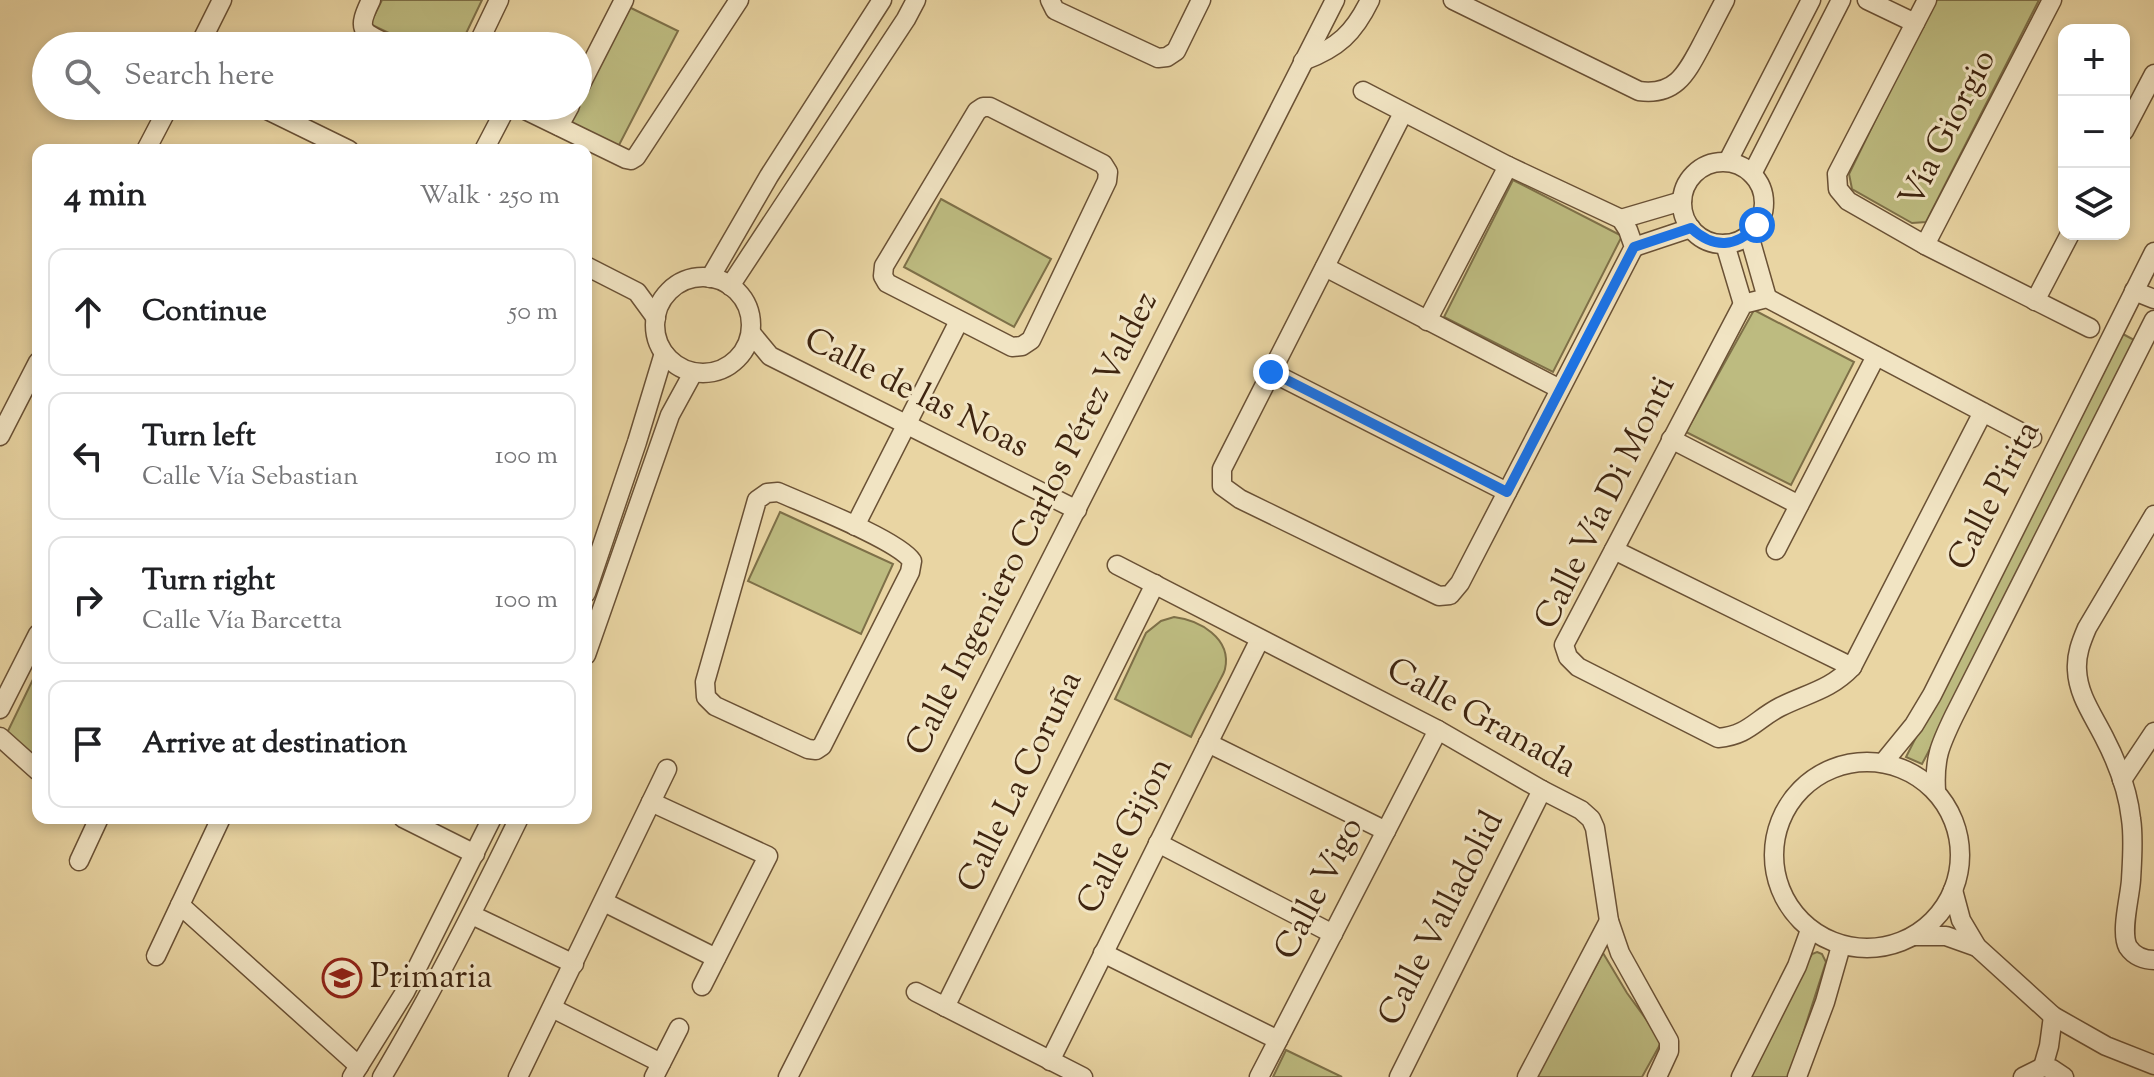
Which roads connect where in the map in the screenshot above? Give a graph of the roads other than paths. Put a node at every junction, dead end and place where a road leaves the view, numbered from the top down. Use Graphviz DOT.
graph roads {
  1 [pos="222,0"];
  2 [pos="371,0"];
  3 [pos="499,0"];
  4 [pos="624,0"];
  5 [pos="739,0"];
  6 [pos="882,0"];
  7 [pos="916,0"];
  8 [pos="1050,0"];
  9 [pos="1201,0"];
  10 [pos="1335,0"];
  11 [pos="1370,0"];
  12 [pos="1724,0"];
  13 [pos="1811,0"];
  14 [pos="1841,0"];
  15 [pos="1867,0"];
  16 [pos="1927,0"];
  17 [pos="2052,0"];
  18 [pos="1459,1"];
  19 [pos="1915,23"];
  20 [pos="206,32"];
  21 [pos="365,32"];
  22 [pos="484,32"];
  23 [pos="1303,61"];
  24 [pos="592,63"];
  25 [pos="2154,74"];
  26 [pos="1363,91"];
  27 [pos="1403,113"];
  28 [pos="162,120"];
  29 [pos="288,120"];
  30 [pos="500,120"];
  31 [pos="546,120"];
  32 [pos="562,120"];
  33 [pos="2130,120"];
  34 [pos="559,126"];
  35 [pos="149,144"];
  36 [pos="337,144"];
  37 [pos="487,144"];
  38 [pos="1728,161"];
  39 [pos="1508,166"];
  40 [pos="1752,174"];
  41 [pos="1682,201"];
  42 [pos="1621,219"];
  43 [pos="1691,228"];
  44 [pos="1749,235"];
  45 [pos="2067,240"];
  46 [pos="1725,244"];
  47 [pos="1925,245"];
  48 [pos="1634,247"];
  49 [pos="2154,252"];
  50 [pos="1325,267"];
  51 [pos="592,269"];
  52 [pos="710,278"];
  53 [pos="730,286"];
  54 [pos="672,289"];
  55 [pos="2134,291"];
  56 [pos="637,292"];
  57 [pos="1767,298"];
  58 [pos="2154,299"];
  59 [pos="2035,301"];
  60 [pos="1743,304"];
  61 [pos="2124,311"];
  62 [pos="656,318"];
  63 [pos="959,321"];
  64 [pos="1427,321"];
  65 [pos="2154,322"];
  66 [pos="2090,328"];
  67 [pos="751,333"];
  68 [pos="664,353"];
  69 [pos="770,356"];
  70 [pos="1876,356"];
  71 [pos="739,357"];
  72 [pos="1271,372"];
  73 [pos="693,373"];
  74 [pos="32,374"];
  75 [pos="1560,389"];
  76 [pos="1983,412"];
  77 [pos="908,425"];
  78 [pos="0,436"];
  79 [pos="2032,438"];
  80 [pos="1671,439"];
  81 [pos="1507,492"];
  82 [pos="1799,505"];
  83 [pos="1077,510"];
  84 [pos="2154,515"];
  85 [pos="855,526"];
  86 [pos="1614,550"];
  87 [pos="1776,550"];
  88 [pos="1117,565"];
  89 [pos="592,576"];
  90 [pos="1155,584"];
  91 [pos="592,638"];
  92 [pos="1260,639"];
  93 [pos="32,646"];
  94 [pos="1852,667"];
  95 [pos="0,709"];
  96 [pos="1438,730"];
  97 [pos="2154,732"];
  98 [pos="0,737"];
  99 [pos="1208,743"];
  100 [pos="1883,763"];
  101 [pos="32,766"];
  102 [pos="667,769"];
  103 [pos="2122,780"];
  104 [pos="1542,790"];
  105 [pos="1936,791"];
  106 [pos="651,802"];
  107 [pos="94,824"];
  108 [pos="218,824"];
  109 [pos="415,824"];
  110 [pos="489,824"];
  111 [pos="516,824"];
  112 [pos="1386,831"];
  113 [pos="1158,843"];
  114 [pos="475,854"];
  115 [pos="79,861"];
  116 [pos="1953,890"];
  117 [pos="604,902"];
  118 [pos="180,905"];
  119 [pos="472,915"];
  120 [pos="1609,921"];
  121 [pos="1810,930"];
  122 [pos="1333,934"];
  123 [pos="1914,936"];
  124 [pos="1841,946"];
  125 [pos="1977,947"];
  126 [pos="1103,953"];
  127 [pos="156,956"];
  128 [pos="716,958"];
  129 [pos="2154,960"];
  130 [pos="574,964"];
  131 [pos="702,986"];
  132 [pos="405,992"];
  133 [pos="916,992"];
  134 [pos="945,1007"];
  135 [pos="423,1008"];
  136 [pos="552,1008"];
  137 [pos="2053,1016"];
  138 [pos="679,1028"];
  139 [pos="1278,1040"];
  140 [pos="1050,1061"];
  141 [pos="2154,1065"];
  142 [pos="2043,1067"];
  143 [pos="658,1070"];
  144 [pos="355,1072"];
  145 [pos="382,1077"];
  146 [pos="518,1077"];
  147 [pos="788,1077"];
  148 [pos="1083,1077"];
  149 [pos="1259,1077"];
  150 [pos="1399,1077"];
  151 [pos="1527,1077"];
  152 [pos="1657,1077"];
  153 [pos="1741,1077"];
  154 [pos="1797,1077"];
  155 [pos="2023,1077"];
  156 [pos="2064,1077"];
  1 -- 20 [label="street"];
  2 -- 21 [label="street"];
  3 -- 22 [label="street"];
  4 -- 24 [label="street"];
  5 -- 34 [label="street"];
  6 -- 52 [label="street"];
  7 -- 53 [label="street"];
  8 -- 9 [label="street"];
  10 -- 23 [label="street, Calle Ingeniero Carlos Pérez Valdez"];
  11 -- 23 [label="street"];
  12 -- 18 [label="street"];
  13 -- 38 [label="street"];
  14 -- 40 [label="street"];
  15 -- 19 [label="street"];
  16 -- 19 [label="street"];
  17 -- 47 [label="street, Vía Giorgio"];
  19 -- 47 [label="street"];
  23 -- 83 [label="street, Calle Ingeniero Carlos Pérez Valdez"];
  25 -- 33 [label="street"];
  26 -- 27 [label="street"];
  27 -- 39 [label="street"];
  27 -- 50 [label="street"];
  28 -- 35 [label="street"];
  29 -- 36 [label="street"];
  30 -- 37 [label="street"];
  31 -- 34 [label="street"];
  32 -- 34 [label="street"];
  38 -- 40 [label="street"];
  38 -- 41 [label="street"];
  39 -- 42 [label="street"];
  39 -- 64 [label="street"];
  40 -- 44 [label="street"];
  41 -- 42 [label="street"];
  41 -- 43 [label="street"];
  42 -- 48 [label="street"];
  43 -- 46 [label="street"];
  43 -- 48 [label="street"];
  44 -- 46 [label="street"];
  44 -- 57 [label="street"];
  45 -- 59 [label="street"];
  46 -- 60 [label="street"];
  47 -- 59 [label="street"];
  48 -- 75 [label="street"];
  49 -- 55 [label="street, Calle Pirita"];
  50 -- 64 [label="street"];
  50 -- 72 [label="street"];
  51 -- 56 [label="street"];
  52 -- 53 [label="street"];
  52 -- 54 [label="street"];
  53 -- 67 [label="street"];
  54 -- 56 [label="street"];
  54 -- 62 [label="street"];
  55 -- 58 [label="street"];
  55 -- 61 [label="street, Calle Pirita"];
  56 -- 62 [label="street"];
  57 -- 60 [label="street"];
  57 -- 70 [label="street"];
  59 -- 66 [label="street"];
  60 -- 80 [label="street, Calle Vía Di Monti"];
  61 -- 65 [label="street"];
  61 -- 100 [label="street, Calle Pirita"];
  62 -- 68 [label="street"];
  63 -- 63 [label="street"];
  63 -- 77 [label="street"];
  64 -- 75 [label="street"];
  65 -- 105 [label="street, Calle Pirita"];
  67 -- 69 [label="street, Calle de las Noas"];
  67 -- 71 [label="street"];
  68 -- 73 [label="street"];
  68 -- 89 [label="street"];
  69 -- 71 [label="street, Calle de las Noas"];
  69 -- 77 [label="street, Calle de las Noas"];
  70 -- 76 [label="street"];
  70 -- 82 [label="street"];
  71 -- 73 [label="street"];
  72 -- 81 [label="street"];
  72 -- 81 [label="street"];
  73 -- 91 [label="street"];
  74 -- 78 [label="street"];
  75 -- 81 [label="street"];
  76 -- 79 [label="street"];
  76 -- 94 [label="street, Calle Vía Di Monti"];
  77 -- 83 [label="street, Calle de las Noas"];
  77 -- 85 [label="street"];
  80 -- 82 [label="street"];
  80 -- 86 [label="street, Calle Vía Di Monti"];
  82 -- 87 [label="street"];
  83 -- 147 [label="street, Calle Ingeniero Carlos Pérez Valdez"];
  84 -- 103 [label="street"];
  85 -- 85 [label="street"];
  86 -- 94 [label="street"];
  86 -- 94 [label="street, Calle Vía Di Monti"];
  88 -- 90 [label="street, Calle Granada"];
  90 -- 92 [label="street, Calle Granada"];
  90 -- 134 [label="street, Calle La Coruña"];
  92 -- 96 [label="street, Calle Granada"];
  92 -- 99 [label="street, Calle Gijon"];
  93 -- 95 [label="street"];
  96 -- 104 [label="street, Calle Granada"];
  96 -- 112 [label="street, Calle Vigo"];
  97 -- 103 [label="street"];
  98 -- 101 [label="street"];
  99 -- 112 [label="street"];
  99 -- 113 [label="street, Calle Gijon"];
  100 -- 105 [label="street"];
  100 -- 121 [label="street"];
  102 -- 106 [label="street"];
  103 -- 129 [label="street"];
  104 -- 120 [label="street, Calle Granada"];
  104 -- 150 [label="street, Calle Valladolid"];
  105 -- 116 [label="street"];
  106 -- 117 [label="street"];
  106 -- 128 [label="street"];
  107 -- 115 [label="street"];
  108 -- 118 [label="street"];
  109 -- 114 [label="street"];
  110 -- 114 [label="street"];
  111 -- 119 [label="street"];
  112 -- 122 [label="street, Calle Vigo"];
  113 -- 122 [label="street"];
  113 -- 126 [label="street, Calle Gijon"];
  114 -- 132 [label="street"];
  116 -- 123 [label="street"];
  116 -- 125 [label="street"];
  117 -- 128 [label="street"];
  117 -- 130 [label="street"];
  118 -- 127 [label="street"];
  118 -- 144 [label="street"];
  119 -- 130 [label="street"];
  119 -- 135 [label="street"];
  120 -- 151 [label="street"];
  120 -- 152 [label="street, Calle Granada"];
  121 -- 124 [label="street"];
  121 -- 153 [label="street"];
  122 -- 139 [label="street, Calle Vigo"];
  123 -- 124 [label="street"];
  123 -- 125 [label="street"];
  124 -- 154 [label="street"];
  125 -- 137 [label="street"];
  126 -- 139 [label="street"];
  126 -- 140 [label="street, Calle Gijon"];
  128 -- 131 [label="street"];
  130 -- 136 [label="street"];
  132 -- 135 [label="street"];
  132 -- 144 [label="street"];
  133 -- 134 [label="street"];
  134 -- 140 [label="street"];
  135 -- 145 [label="street"];
  136 -- 143 [label="street"];
  136 -- 146 [label="street"];
  137 -- 141 [label="street"];
  137 -- 142 [label="street"];
  138 -- 143 [label="street"];
  139 -- 149 [label="street, Calle Vigo"];
  140 -- 148 [label="street"];
  142 -- 155 [label="street"];
  142 -- 156 [label="street"];
}
